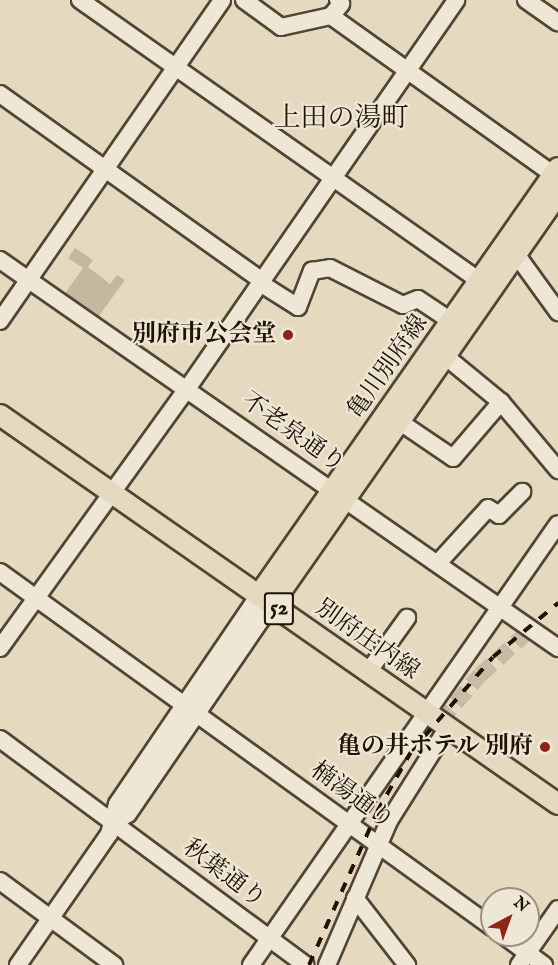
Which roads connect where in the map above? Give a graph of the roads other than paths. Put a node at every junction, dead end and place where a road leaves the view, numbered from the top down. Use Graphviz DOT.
graph roads {
  1 [pos="80,0"];
  2 [pos="222,0"];
  3 [pos="244,0"];
  4 [pos="338,0"];
  5 [pos="456,0"];
  6 [pos="526,0"];
  7 [pos="331,16"];
  8 [pos="558,22"];
  9 [pos="176,67"];
  10 [pos="407,72"];
  11 [pos="0,94"];
  12 [pos="105,169"];
  13 [pos="332,177"];
  14 [pos="557,178"];
  15 [pos="516,254"];
  16 [pos="0,260"];
  17 [pos="29,280"];
  18 [pos="261,281"];
  19 [pos="486,285"];
  20 [pos="558,312"];
  21 [pos="0,321"];
  22 [pos="457,326"];
  23 [pos="445,356"];
  24 [pos="187,389"];
  25 [pos="501,402"];
  26 [pos="0,415"];
  27 [pos="400,422"];
  28 [pos="558,470"];
  29 [pos="111,492"];
  30 [pos="522,492"];
  31 [pos="340,495"];
  32 [pos="558,524"];
  33 [pos="438,563"];
  34 [pos="0,572"];
  35 [pos="35,597"];
  36 [pos="266,600"];
  37 [pos="500,607"];
  38 [pos="407,618"];
  39 [pos="0,648"];
  40 [pos="558,648"];
  41 [pos="369,672"];
  42 [pos="191,707"];
  43 [pos="426,711"];
  44 [pos="448,727"];
  45 [pos="0,739"];
  46 [pos="558,804"];
  47 [pos="115,822"];
  48 [pos="348,824"];
  49 [pos="378,844"];
  50 [pos="0,881"];
  51 [pos="355,898"];
  52 [pos="558,909"];
  53 [pos="51,918"];
  54 [pos="480,918"];
  55 [pos="270,938"];
  56 [pos="513,947"];
  57 [pos="523,959"];
  58 [pos="302,964"];
  59 [pos="18,965"];
  60 [pos="114,965"];
  61 [pos="251,965"];
  62 [pos="327,965"];
  63 [pos="407,965"];
  64 [pos="544,965"];
  1 -- 9 [label="street"];
  2 -- 9 [label="street"];
  3 -- 7 [label="street"];
  4 -- 7 [label="street"];
  5 -- 10 [label="street"];
  6 -- 8 [label="street"];
  7 -- 10 [label="street"];
  9 -- 12 [label="street"];
  9 -- 13 [label="street"];
  10 -- 13 [label="street"];
  10 -- 14 [label="street"];
  11 -- 12 [label="street"];
  12 -- 17 [label="street"];
  12 -- 18 [label="street"];
  13 -- 18 [label="street"];
  13 -- 19 [label="street"];
  14 -- 15 [label="main road, 亀川別府線"];
  14 -- 19 [label="main road, 亀川別府線"];
  15 -- 19 [label="main road, 亀川別府線"];
  15 -- 20 [label="street"];
  16 -- 17 [label="street, 不老泉通り"];
  17 -- 21 [label="street"];
  17 -- 24 [label="street, 不老泉通り"];
  18 -- 22 [label="street"];
  18 -- 24 [label="street"];
  19 -- 22 [label="main road, 亀川別府線"];
  22 -- 23 [label="main road, 亀川別府線"];
  22 -- 31 [label="main road, 亀川別府線"];
  23 -- 25 [label="street"];
  23 -- 27 [label="main road, 亀川別府線"];
  24 -- 29 [label="street"];
  24 -- 31 [label="street, 不老泉通り"];
  25 -- 27 [label="street"];
  25 -- 28 [label="street"];
  26 -- 29 [label="main road, 別府庄内線 / 52"];
  27 -- 31 [label="main road, 亀川別府線"];
  29 -- 35 [label="street"];
  29 -- 36 [label="main road, 別府庄内線 / 52"];
  30 -- 33 [label="street"];
  31 -- 33 [label="street, 不老泉通り"];
  31 -- 36 [label="main road, 亀川別府線"];
  32 -- 37 [label="street"];
  33 -- 37 [label="street, 不老泉通り"];
  34 -- 35 [label="street, 楠湯通り"];
  35 -- 39 [label="street"];
  35 -- 42 [label="street, 楠湯通り"];
  36 -- 41 [label="main road, 別府庄内線 / 52"];
  36 -- 42 [label="street"];
  37 -- 40 [label="street, 不老泉通り"];
  37 -- 43 [label="street"];
  38 -- 41 [label="street"];
  41 -- 43 [label="main road, 別府庄内線 / 52"];
  42 -- 47 [label="street"];
  42 -- 48 [label="street, 楠湯通り"];
  43 -- 44 [label="main road, 別府庄内線 / 52"];
  43 -- 48 [label="street"];
  44 -- 46 [label="main road, 別府庄内線 / 52"];
  44 -- 49 [label="street"];
  45 -- 47 [label="street, 秋葉通り"];
  47 -- 53 [label="street"];
  47 -- 55 [label="street, 秋葉通り"];
  48 -- 49 [label="street, 楠湯通り"];
  48 -- 55 [label="street"];
  49 -- 51 [label="street"];
  49 -- 54 [label="street, 楠湯通り"];
  50 -- 53 [label="street"];
  51 -- 62 [label="street"];
  51 -- 63 [label="street"];
  52 -- 57 [label="street"];
  53 -- 59 [label="street"];
  53 -- 60 [label="street"];
  55 -- 58 [label="street, 秋葉通り"];
  55 -- 61 [label="street"];
  56 -- 57 [label="street"];
  57 -- 64 [label="street"];
}
